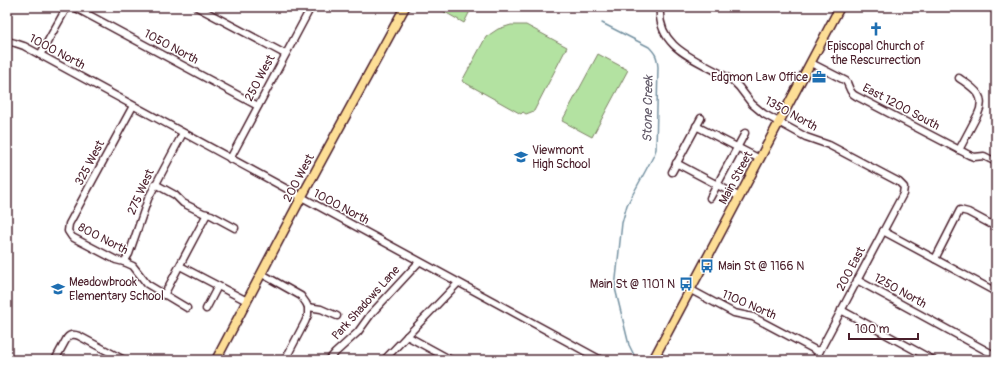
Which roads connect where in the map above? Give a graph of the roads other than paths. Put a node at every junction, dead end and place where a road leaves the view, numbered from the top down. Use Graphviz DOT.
graph roads {
  1 [pos="67,7"];
  2 [pos="74,7"];
  3 [pos="197,7"];
  4 [pos="311,7"];
  5 [pos="404,7"];
  6 [pos="660,7"];
  7 [pos="840,7"];
  8 [pos="7,42"];
  9 [pos="285,54"];
  10 [pos="40,55"];
  11 [pos="811,62"];
  12 [pos="959,78"];
  13 [pos="133,106"];
  14 [pos="258,106"];
  15 [pos="701,118"];
  16 [pos="779,122"];
  17 [pos="696,126"];
  18 [pos="183,133"];
  19 [pos="745,133"];
  20 [pos="737,147"];
  21 [pos="959,150"];
  22 [pos="230,159"];
  23 [pos="760,159"];
  24 [pos="996,162"];
  25 [pos="676,163"];
  26 [pos="672,172"];
  27 [pos="156,184"];
  28 [pos="717,185"];
  29 [pos="904,187"];
  30 [pos="740,197"];
  31 [pos="302,198"];
  32 [pos="710,198"];
  33 [pos="208,214"];
  34 [pos="996,227"];
  35 [pos="235,228"];
  36 [pos="68,231"];
  37 [pos="883,231"];
  38 [pos="935,259"];
  39 [pos="124,262"];
  40 [pos="420,262"];
  41 [pos="180,266"];
  42 [pos="262,274"];
  43 [pos="857,280"];
  44 [pos="458,283"];
  45 [pos="218,286"];
  46 [pos="691,290"];
  47 [pos="996,292"];
  48 [pos="164,295"];
  49 [pos="247,301"];
  50 [pos="308,307"];
  51 [pos="187,308"];
  52 [pos="206,309"];
  53 [pos="841,310"];
  54 [pos="337,316"];
  55 [pos="407,336"];
  56 [pos="819,352"];
  57 [pos="996,356"];
  58 [pos="655,358"];
  59 [pos="55,360"];
  60 [pos="124,360"];
  61 [pos="216,360"];
  62 [pos="285,360"];
  63 [pos="329,360"];
  64 [pos="384,360"];
  65 [pos="451,360"];
  66 [pos="601,360"];
  67 [pos="665,360"];
  68 [pos="815,360"];
  69 [pos="933,360"];
  1 -- 10 [label="street"];
  2 -- 14 [label="street, 1050 North"];
  3 -- 9 [label="street"];
  4 -- 9 [label="street, 250 West"];
  5 -- 31 [label="main road, 200 West"];
  6 -- 16 [label="street, 1350 North"];
  7 -- 11 [label="main road, Main Street"];
  8 -- 10 [label="street, 1000 North"];
  9 -- 14 [label="street, 250 West"];
  10 -- 13 [label="street, 1000 North"];
  11 -- 16 [label="main road, Main Street"];
  11 -- 21 [label="street, East 1200 South"];
  12 -- 21 [label="street"];
  13 -- 18 [label="street, 1000 North"];
  13 -- 36 [label="street, 325 West"];
  14 -- 22 [label="street, 250 West"];
  15 -- 17 [label="street"];
  16 -- 23 [label="main road, Main Street"];
  16 -- 29 [label="street, 1350 North"];
  17 -- 20 [label="street"];
  17 -- 25 [label="street"];
  18 -- 22 [label="street, 1000 North"];
  18 -- 27 [label="street, 275 West"];
  19 -- 20 [label="street"];
  20 -- 23 [label="street"];
  20 -- 28 [label="street"];
  21 -- 24 [label="street, East 1200 South"];
  22 -- 31 [label="street, 1000 North"];
  23 -- 30 [label="main road, Main Street"];
  25 -- 26 [label="street"];
  25 -- 28 [label="street"];
  27 -- 33 [label="street"];
  27 -- 39 [label="street, 275 West"];
  28 -- 30 [label="street"];
  28 -- 32 [label="street"];
  29 -- 37 [label="street, 200 East"];
  30 -- 46 [label="main road, Main Street"];
  31 -- 40 [label="street, 1000 North"];
  31 -- 42 [label="main road, 200 West"];
  33 -- 35 [label="street"];
  33 -- 41 [label="street"];
  34 -- 38 [label="street"];
  36 -- 39 [label="street, 800 North"];
  37 -- 38 [label="street"];
  37 -- 43 [label="street, 200 East"];
  38 -- 47 [label="street"];
  39 -- 48 [label="street, 800 North"];
  40 -- 44 [label="street, 1000 North"];
  40 -- 63 [label="street, Park Shadows Lane"];
  41 -- 45 [label="street"];
  41 -- 48 [label="street"];
  42 -- 49 [label="main road, 200 West"];
  42 -- 50 [label="street"];
  43 -- 53 [label="street, 200 East"];
  43 -- 57 [label="street, 1250 North"];
  44 -- 55 [label="street"];
  44 -- 66 [label="street, 1000 North"];
  45 -- 49 [label="street"];
  45 -- 52 [label="street"];
  46 -- 56 [label="street, 1100 North"];
  46 -- 58 [label="main road, Main Street"];
  48 -- 51 [label="street, 800 North"];
  49 -- 61 [label="main road, 200 West"];
  50 -- 54 [label="street"];
  50 -- 62 [label="street"];
  53 -- 56 [label="street, 200 East"];
  53 -- 69 [label="street"];
  55 -- 64 [label="street"];
  55 -- 65 [label="street"];
  56 -- 68 [label="street, 200 East"];
  58 -- 67 [label="street"];
  59 -- 60 [label="street"];
}
